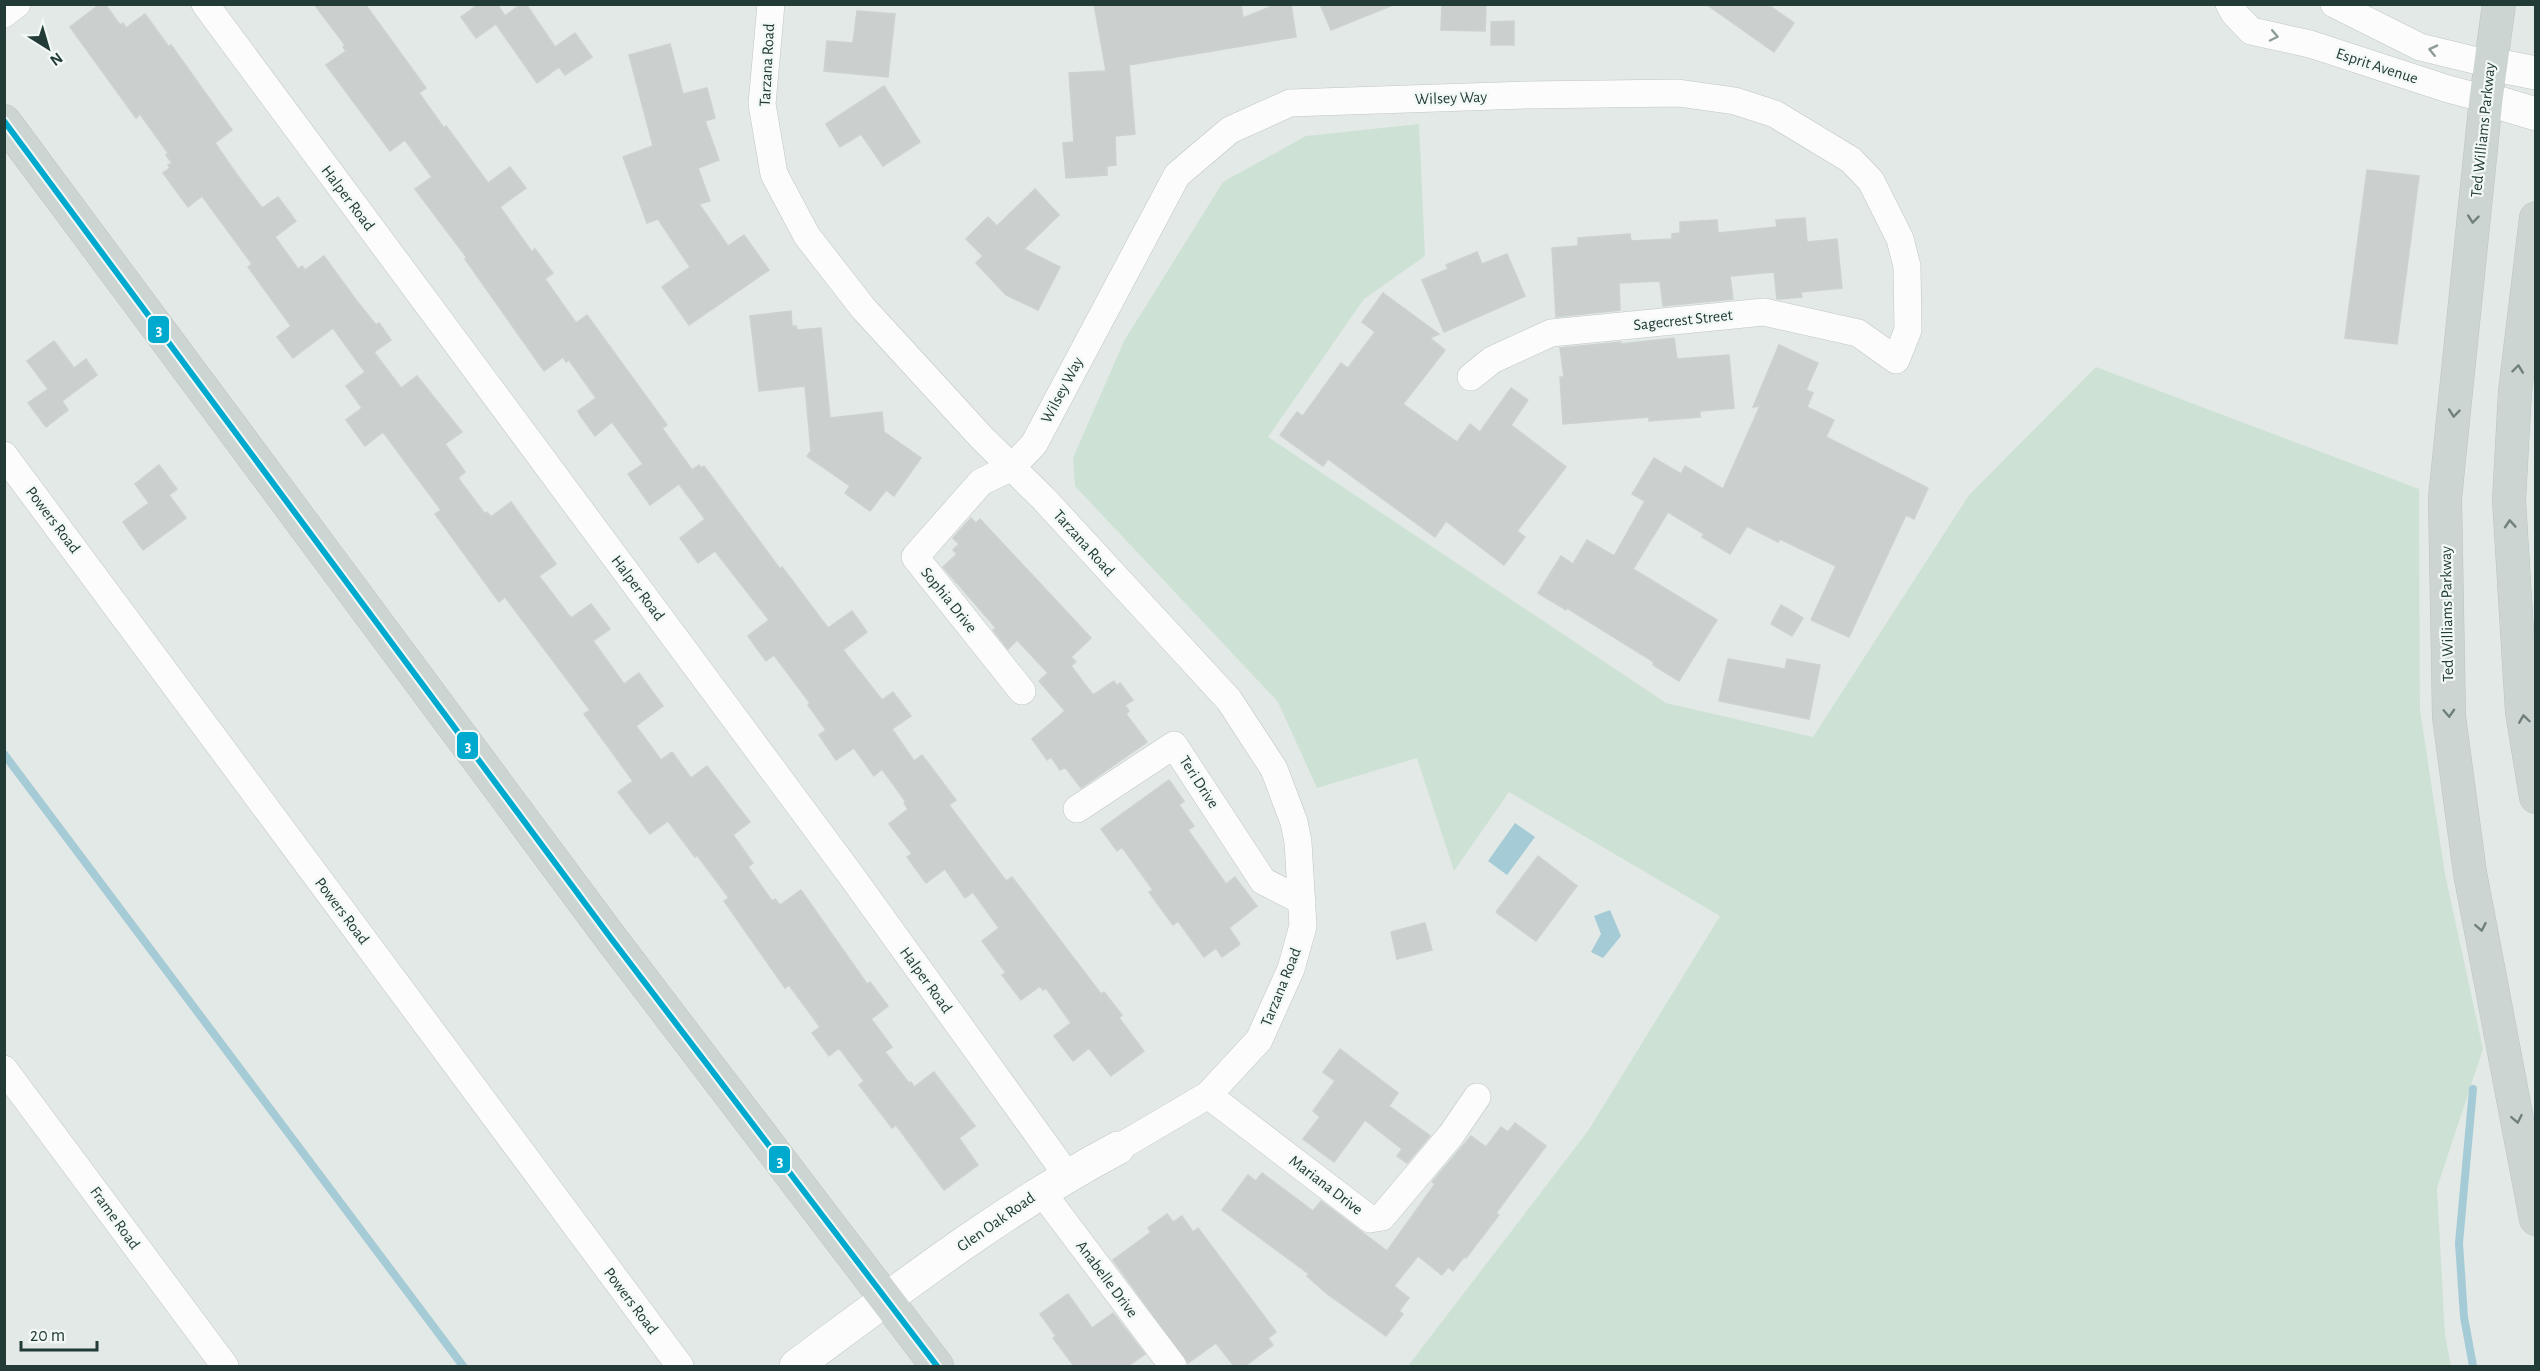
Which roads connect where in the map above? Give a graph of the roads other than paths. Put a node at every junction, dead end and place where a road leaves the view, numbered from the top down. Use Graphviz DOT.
graph roads {
  1 [pos="17,4"];
  2 [pos="204,4"];
  3 [pos="771,4"];
  4 [pos="2229,4"];
  5 [pos="2334,4"];
  6 [pos="2499,4"];
  7 [pos="4,14"];
  8 [pos="2490,64"];
  9 [pos="2535,73"];
  10 [pos="2486,99"];
  11 [pos="2535,114"];
  12 [pos="4,121"];
  13 [pos="2535,218"];
  14 [pos="1896,360"];
  15 [pos="1471,377"];
  16 [pos="4,455"];
  17 [pos="1012,467"];
  18 [pos="1022,691"];
  19 [pos="2535,797"];
  20 [pos="1077,809"];
  21 [pos="1302,901"];
  22 [pos="4,1069"];
  23 [pos="1208,1095"];
  24 [pos="1477,1097"];
  25 [pos="1118,1148"];
  26 [pos="1054,1183"];
  27 [pos="2535,1219"];
  28 [pos="886,1299"];
  29 [pos="225,1366"];
  30 [pos="680,1366"];
  31 [pos="796,1366"];
  32 [pos="937,1366"];
  33 [pos="1173,1366"];
  1 -- 7 [label="street"];
  2 -- 26 [label="street, Halper Road"];
  3 -- 17 [label="street, Tarzana Road"];
  4 -- 10 [label="street, Esprit Avenue, one-way"];
  8 -- 5 [label="street, Esprit Avenue, one-way"];
  6 -- 8 [label="main road, Ted Williams Parkway"];
  8 -- 9 [label="street, Esprit Avenue"];
  8 -- 10 [label="main road, Ted Williams Parkway"];
  10 -- 11 [label="street, Esprit Avenue"];
  10 -- 27 [label="main road, Ted Williams Parkway, one-way"];
  12 -- 28 [label="main road"];
  19 -- 13 [label="main road, one-way"];
  14 -- 15 [label="street, Sagecrest Street"];
  14 -- 17 [label="street, Wilsey Way"];
  16 -- 30 [label="street, Powers Road"];
  17 -- 18 [label="street, Sophia Drive"];
  17 -- 21 [label="street, Tarzana Road"];
  20 -- 21 [label="street, Teri Drive"];
  21 -- 23 [label="street, Tarzana Road"];
  22 -- 29 [label="street, Frame Road"];
  23 -- 24 [label="street, Mariana Drive"];
  23 -- 25 [label="street, Glen Oak Road"];
  25 -- 26 [label="street, Glen Oak Road"];
  26 -- 28 [label="street, Glen Oak Road"];
  26 -- 33 [label="street, Anabelle Drive"];
  28 -- 31 [label="street, Glen Oak Road"];
  28 -- 32 [label="main road"];
}
